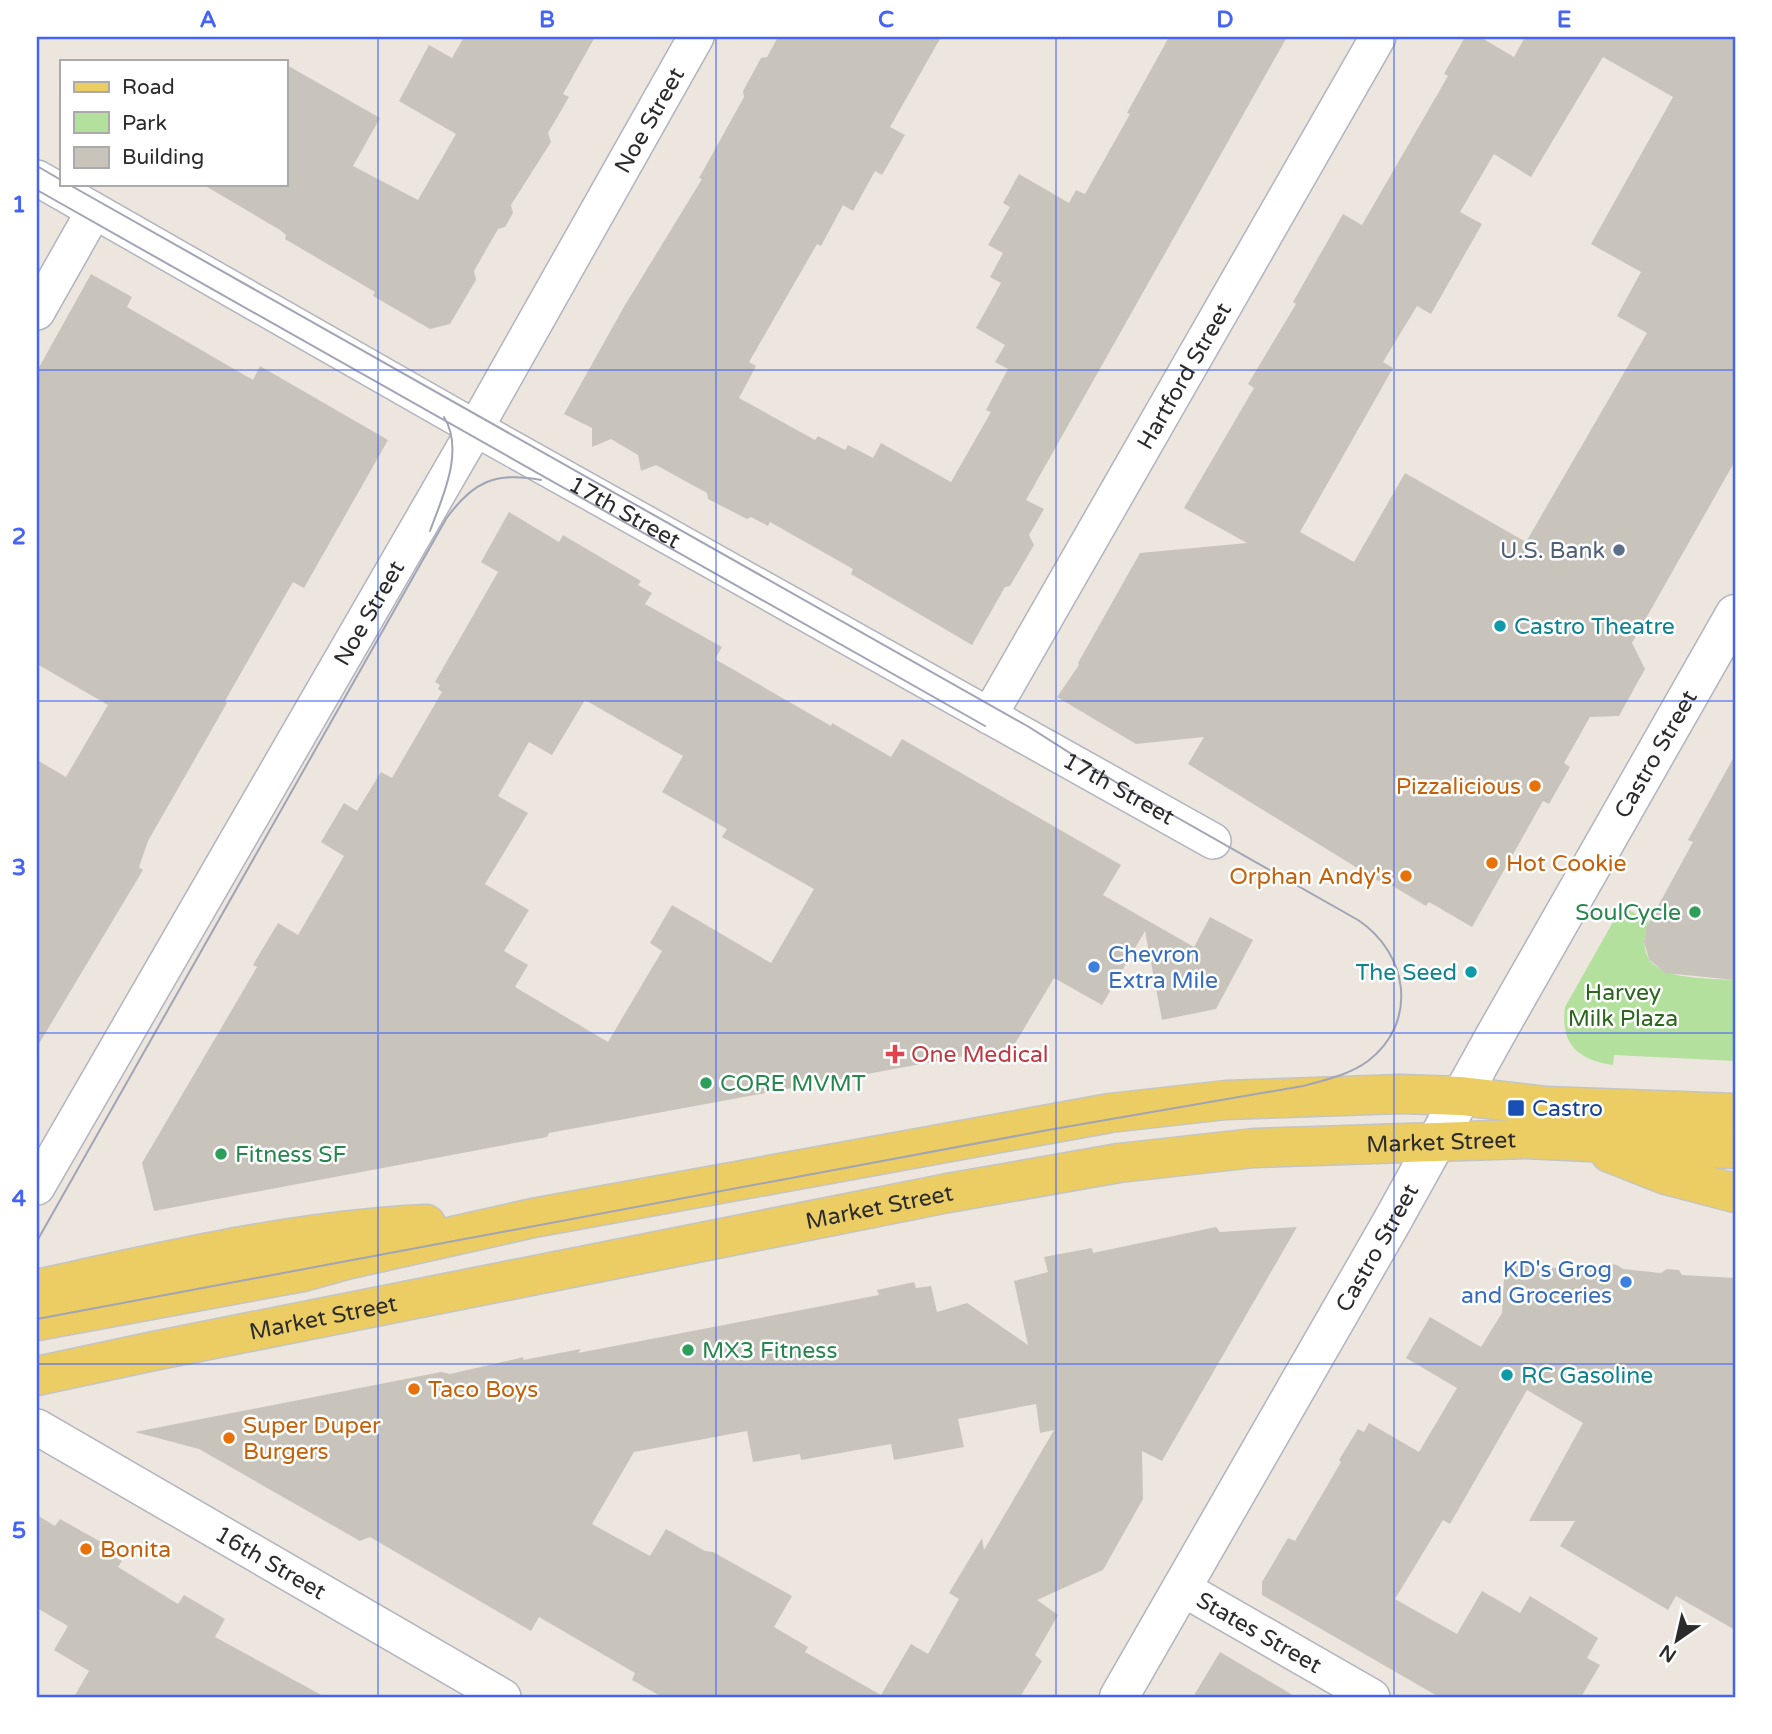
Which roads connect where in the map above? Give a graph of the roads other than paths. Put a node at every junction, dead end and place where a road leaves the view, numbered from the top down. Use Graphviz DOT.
graph roads {
  1 [pos="696,37"];
  2 [pos="1378,37"];
  3 [pos="37,178"];
  4 [pos="94,211"];
  5 [pos="37,312"];
  6 [pos="475,428"];
  7 [pos="1735,614"];
  8 [pos="989,716"];
  9 [pos="1213,841"];
  10 [pos="1461,1096"];
  11 [pos="1735,1113"];
  12 [pos="1435,1142"];
  13 [pos="1590,1142"];
  14 [pos="1735,1149"];
  15 [pos="37,1186"];
  16 [pos="1735,1193"];
  17 [pos="533,1218"];
  18 [pos="37,1289"];
  19 [pos="37,1321"];
  20 [pos="37,1376"];
  21 [pos="37,1427"];
  22 [pos="1182,1588"];
  23 [pos="503,1697"];
  24 [pos="1119,1697"];
  25 [pos="1372,1697"];
  1 -- 6 [label="street, Noe Street"];
  2 -- 8 [label="street, Hartford Street"];
  3 -- 4 [label="street, 17th Street"];
  4 -- 5 [label="street"];
  4 -- 6 [label="street, 17th Street"];
  6 -- 8 [label="street, 17th Street"];
  6 -- 15 [label="street, Noe Street"];
  7 -- 10 [label="main road, Castro Street"];
  8 -- 9 [label="street, 17th Street"];
  10 -- 11 [label="main road, Market Street"];
  10 -- 12 [label="main road, Castro Street"];
  10 -- 17 [label="main road, Market Street"];
  12 -- 13 [label="main road, Market Street"];
  12 -- 20 [label="main road, Market Street"];
  12 -- 22 [label="main road, Castro Street"];
  13 -- 14 [label="main road, Market Street"];
  13 -- 16 [label="main road"];
  17 -- 18 [label="main road, Market Street"];
  17 -- 19 [label="main road, Market Street"];
  21 -- 23 [label="street, 16th Street"];
  22 -- 24 [label="main road, Castro Street"];
  22 -- 25 [label="street, States Street"];
}
